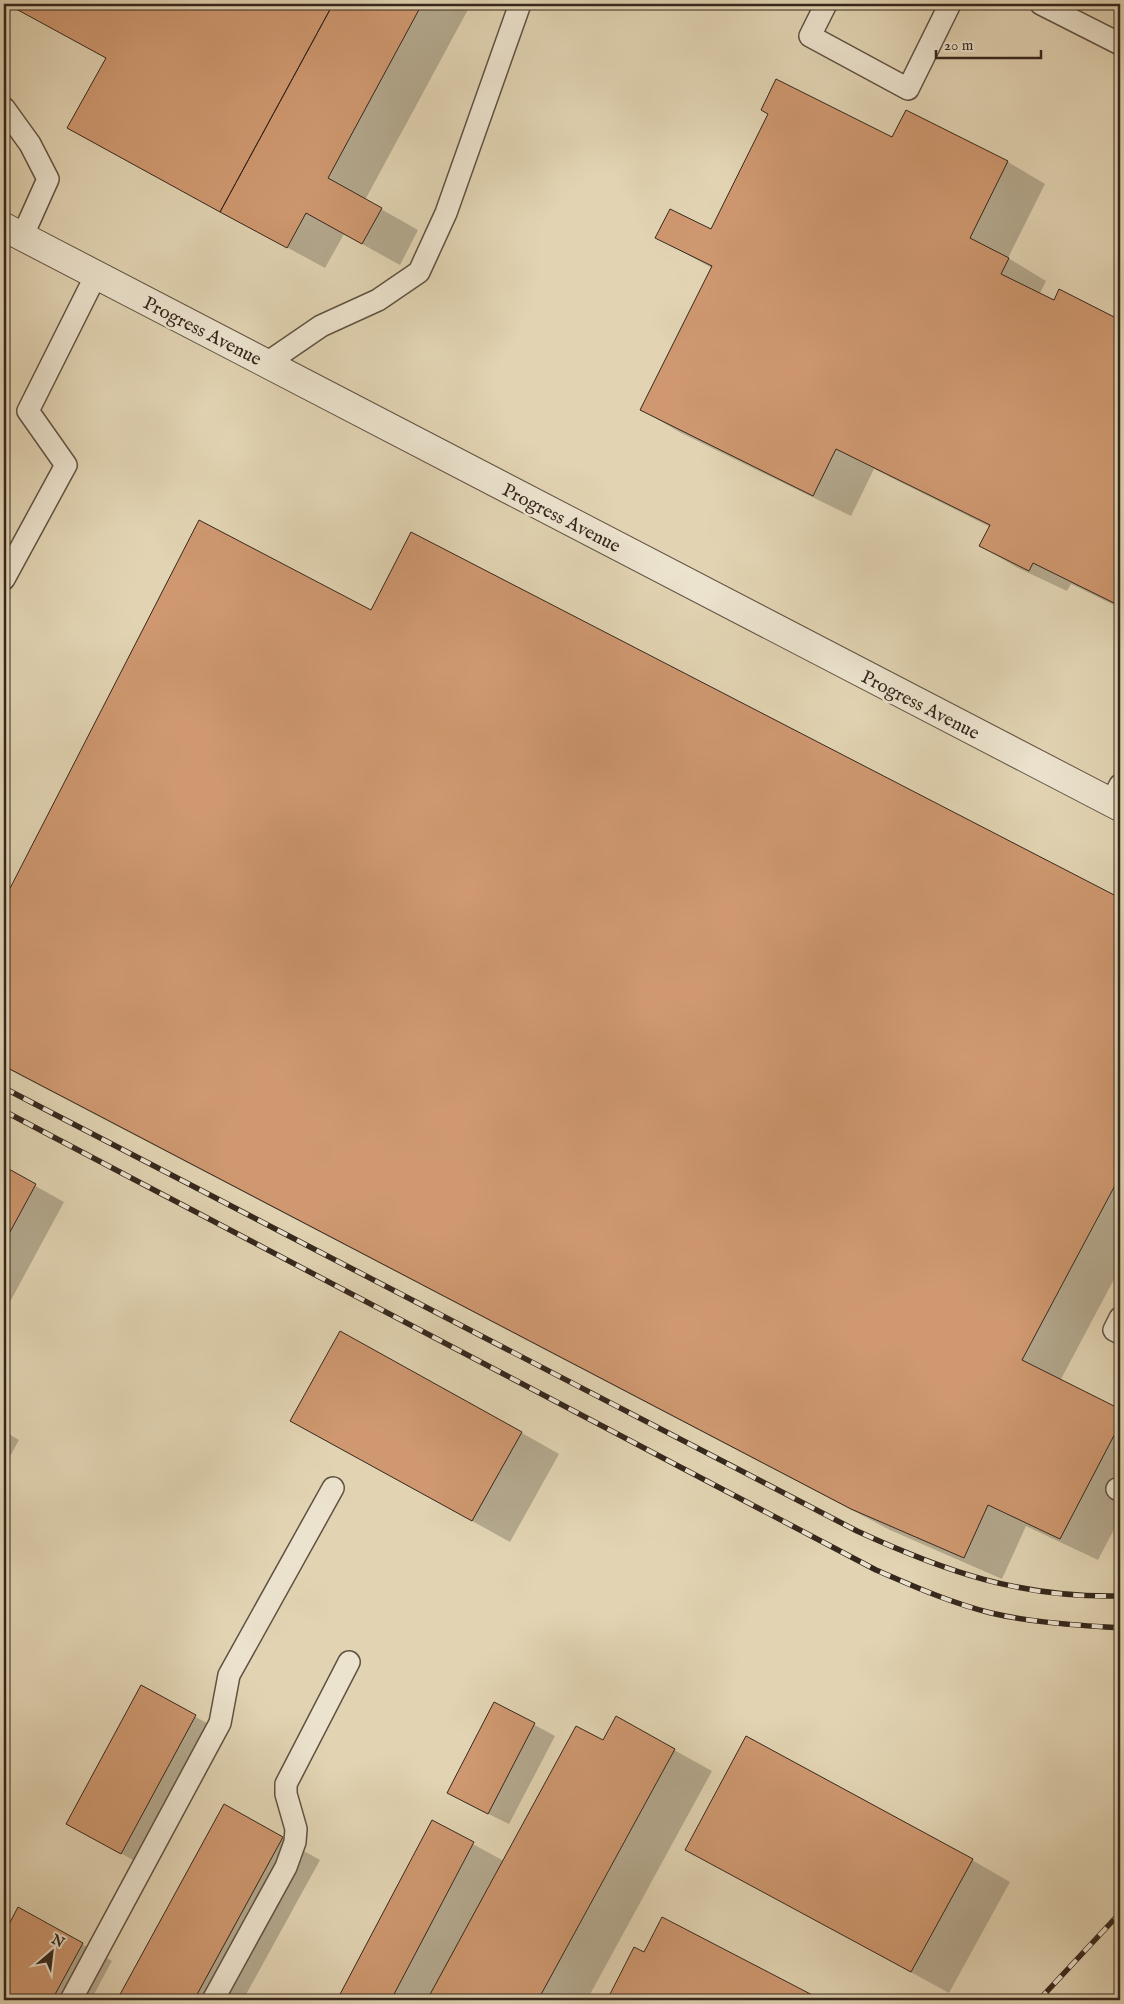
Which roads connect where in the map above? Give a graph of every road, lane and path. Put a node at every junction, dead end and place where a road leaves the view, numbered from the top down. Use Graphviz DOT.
graph roads {
  1 [pos="520,4"];
  2 [pos="826,4"];
  3 [pos="950,4"];
  4 [pos="1041,4"];
  5 [pos="1120,44"];
  6 [pos="4,108"];
  7 [pos="13,232"];
  8 [pos="96,275"];
  9 [pos="267,363"];
  10 [pos="4,580"];
  11 [pos="1117,798"];
  12 [pos="1120,1318"];
  13 [pos="1120,1333"];
  14 [pos="332,1488"];
  15 [pos="350,1662"];
  16 [pos="72,2000"];
  17 [pos="213,2000"];
  1 -- 9 [label="lane"];
  2 -- 3 [label="lane"];
  4 -- 5 [label="lane"];
  6 -- 7 [label="lane"];
  7 -- 8 [label="street, Progress Avenue"];
  8 -- 9 [label="street, Progress Avenue"];
  8 -- 10 [label="lane"];
  9 -- 11 [label="street, Progress Avenue"];
  12 -- 13 [label="lane"];
  14 -- 16 [label="lane"];
  15 -- 17 [label="lane"];
}
